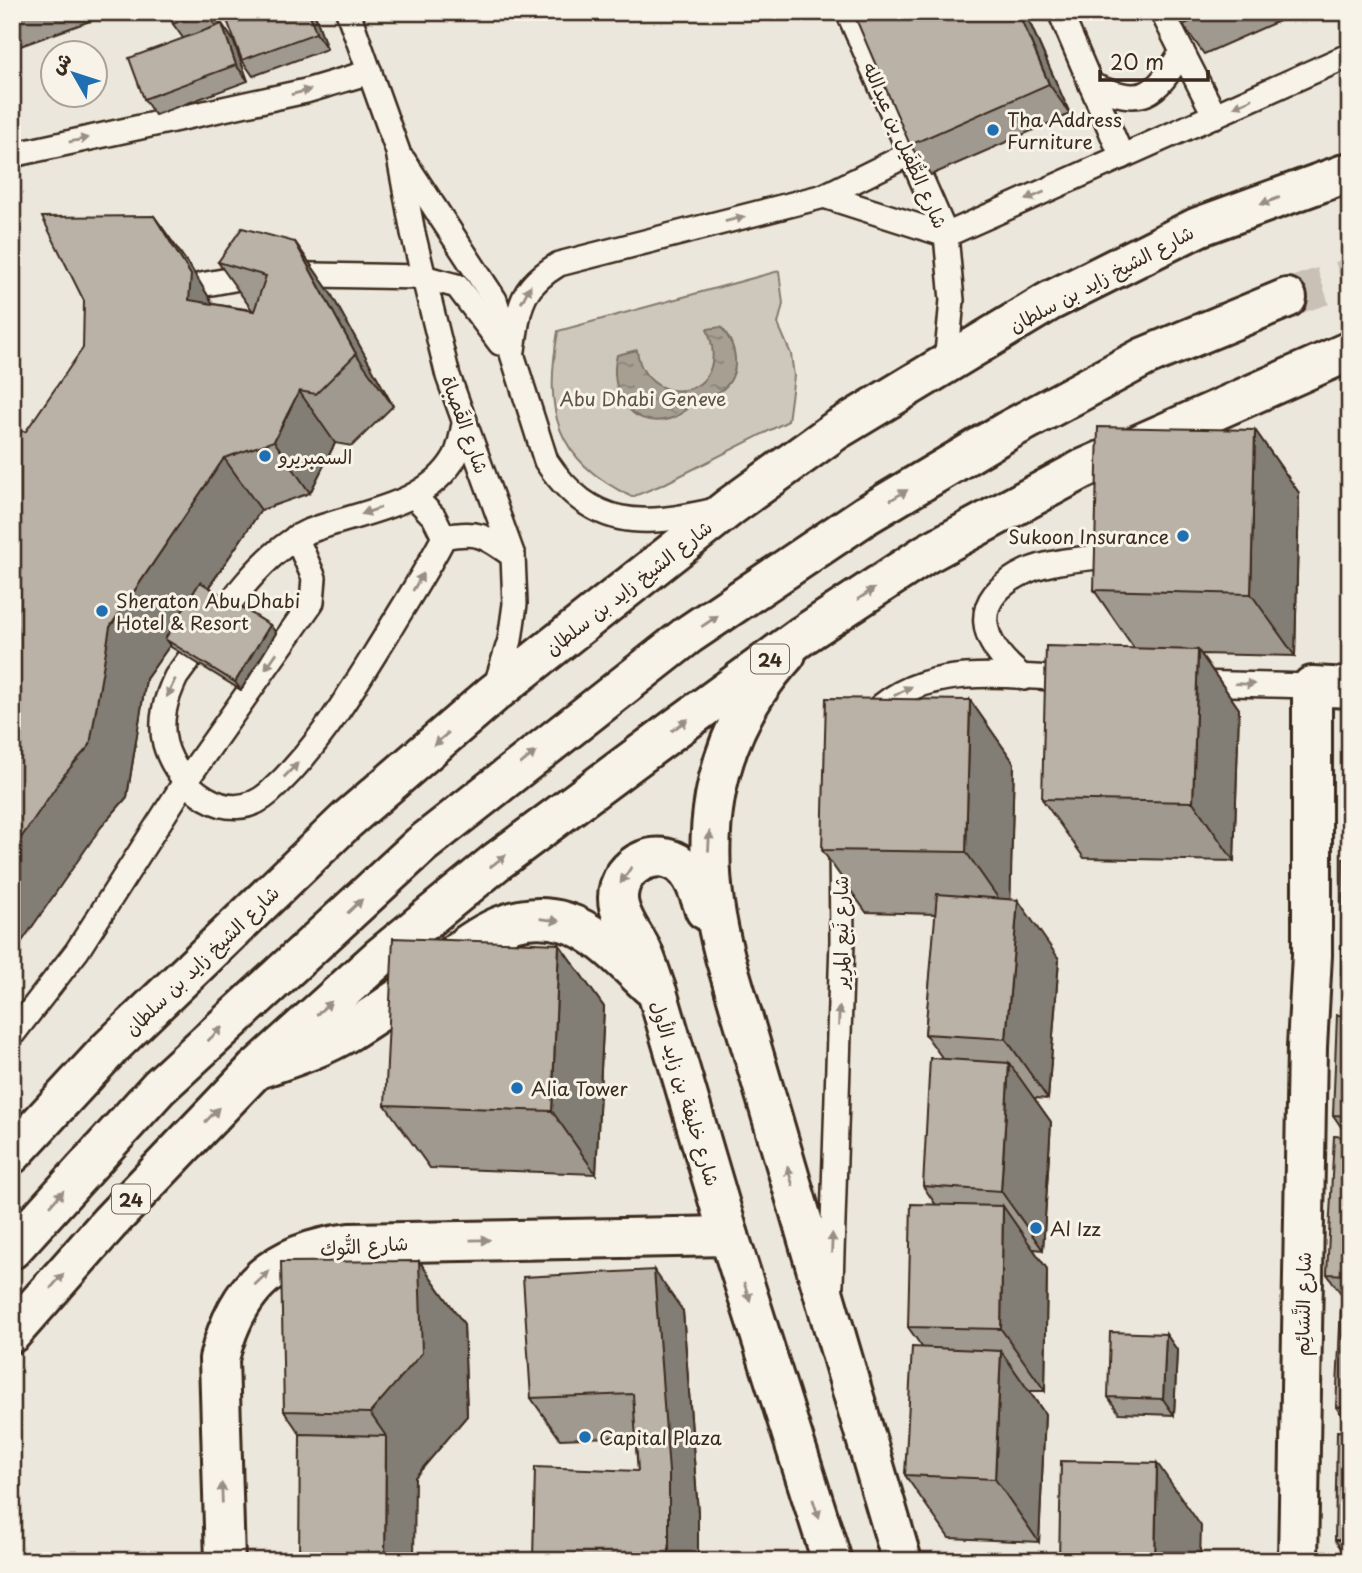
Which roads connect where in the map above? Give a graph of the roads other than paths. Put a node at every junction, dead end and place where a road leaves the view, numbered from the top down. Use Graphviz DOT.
graph roads {
  1 [pos="348,12"];
  2 [pos="848,12"];
  3 [pos="1060,12"];
  4 [pos="1162,12"];
  5 [pos="1182,51"];
  6 [pos="1350,55"];
  7 [pos="370,72"];
  8 [pos="1091,85"];
  9 [pos="1215,116"];
  10 [pos="398,152"];
  11 [pos="909,154"];
  12 [pos="12,155"];
  13 [pos="1122,157"];
  14 [pos="1344,170"];
  15 [pos="824,196"];
  16 [pos="946,235"];
  17 [pos="423,277"];
  18 [pos="201,285"];
  19 [pos="1287,298"];
  20 [pos="1350,351"];
  21 [pos="511,360"];
  22 [pos="946,364"];
  23 [pos="465,420"];
  24 [pos="414,496"];
  25 [pos="731,506"];
  26 [pos="296,537"];
  27 [pos="444,537"];
  28 [pos="1113,555"];
  29 [pos="513,556"];
  30 [pos="803,635"];
  31 [pos="1024,678"];
  32 [pos="1092,680"];
  33 [pos="1174,682"];
  34 [pos="1311,686"];
  35 [pos="1350,688"];
  36 [pos="493,694"];
  37 [pos="855,737"];
  38 [pos="186,782"];
  39 [pos="840,822"];
  40 [pos="725,957"];
  41 [pos="657,992"];
  42 [pos="12,1035"];
  43 [pos="110,1048"];
  44 [pos="255,1070"];
  45 [pos="12,1129"];
  46 [pos="12,1154"];
  47 [pos="729,1236"];
  48 [pos="12,1249"];
  49 [pos="830,1312"];
  50 [pos="12,1333"];
  51 [pos="225,1561"];
  52 [pos="832,1561"];
  53 [pos="902,1561"];
  54 [pos="1298,1561"];
  1 -- 7 [label="lane, شارع القَصباة"];
  2 -- 11 [label="lane, شارع الطُّفَيل بن عبدالله"];
  3 -- 8 [label="lane"];
  4 -- 5 [label="lane"];
  5 -- 8 [label="lane"];
  5 -- 9 [label="lane"];
  6 -- 9 [label="lane, one-way"];
  7 -- 10 [label="lane, شارع القَصباة"];
  12 -- 7 [label="lane, one-way"];
  8 -- 13 [label="lane"];
  9 -- 13 [label="lane"];
  10 -- 17 [label="lane, شارع القَصباة"];
  10 -- 21 [label="lane, شارع القَصباة"];
  11 -- 15 [label="lane"];
  11 -- 16 [label="lane, شارع الطُّفَيل بن عبدالله"];
  13 -- 16 [label="lane, one-way"];
  14 -- 22 [label="main road, شارع الشيخ زايد بن سلطان, one-way"];
  15 -- 16 [label="lane"];
  21 -- 15 [label="lane, one-way"];
  16 -- 22 [label="lane, شارع الطُّفَيل بن عبدالله"];
  17 -- 18 [label="lane"];
  17 -- 21 [label="lane"];
  17 -- 23 [label="lane, شارع القَصباة"];
  48 -- 19 [label="main road, one-way"];
  30 -- 20 [label="main road, 24, one-way"];
  21 -- 25 [label="lane, شارع القَصباة"];
  22 -- 25 [label="main road, شارع الشيخ زايد بن سلطان"];
  23 -- 24 [label="lane"];
  23 -- 29 [label="lane, شارع القَصباة"];
  24 -- 26 [label="lane, one-way"];
  24 -- 27 [label="lane"];
  25 -- 36 [label="main road, شارع الشيخ زايد بن سلطان"];
  26 -- 38 [label="lane, one-way"];
  26 -- 38 [label="lane, one-way"];
  27 -- 29 [label="lane"];
  38 -- 27 [label="lane, one-way"];
  28 -- 31 [label="lane"];
  29 -- 36 [label="lane, شارع القَصباة"];
  40 -- 30 [label="main road, one-way"];
  44 -- 30 [label="main road, 24, one-way"];
  31 -- 32 [label="lane"];
  37 -- 31 [label="lane, one-way"];
  33 -- 34 [label="lane, one-way"];
  34 -- 35 [label="main road"];
  34 -- 54 [label="main road, شارع النَّسَائِم"];
  36 -- 43 [label="main road, شارع الشيخ زايد بن سلطان, one-way"];
  38 -- 42 [label="lane"];
  49 -- 39 [label="lane, شارع نَبع المرِير, one-way"];
  40 -- 41 [label="main road, one-way"];
  49 -- 40 [label="main road, one-way"];
  44 -- 41 [label="main road, شارع خليفة بن زايد الأول, one-way"];
  41 -- 47 [label="main road, شارع خليفة بن زايد الأول"];
  43 -- 45 [label="main road"];
  43 -- 46 [label="main road, شارع الشيخ زايد بن سلطان"];
  50 -- 44 [label="main road, 24, one-way"];
  51 -- 47 [label="main road, شارع التُّوك, one-way"];
  47 -- 52 [label="main road, شارع خليفة بن زايد الأول, one-way"];
  49 -- 53 [label="main road"];
}
